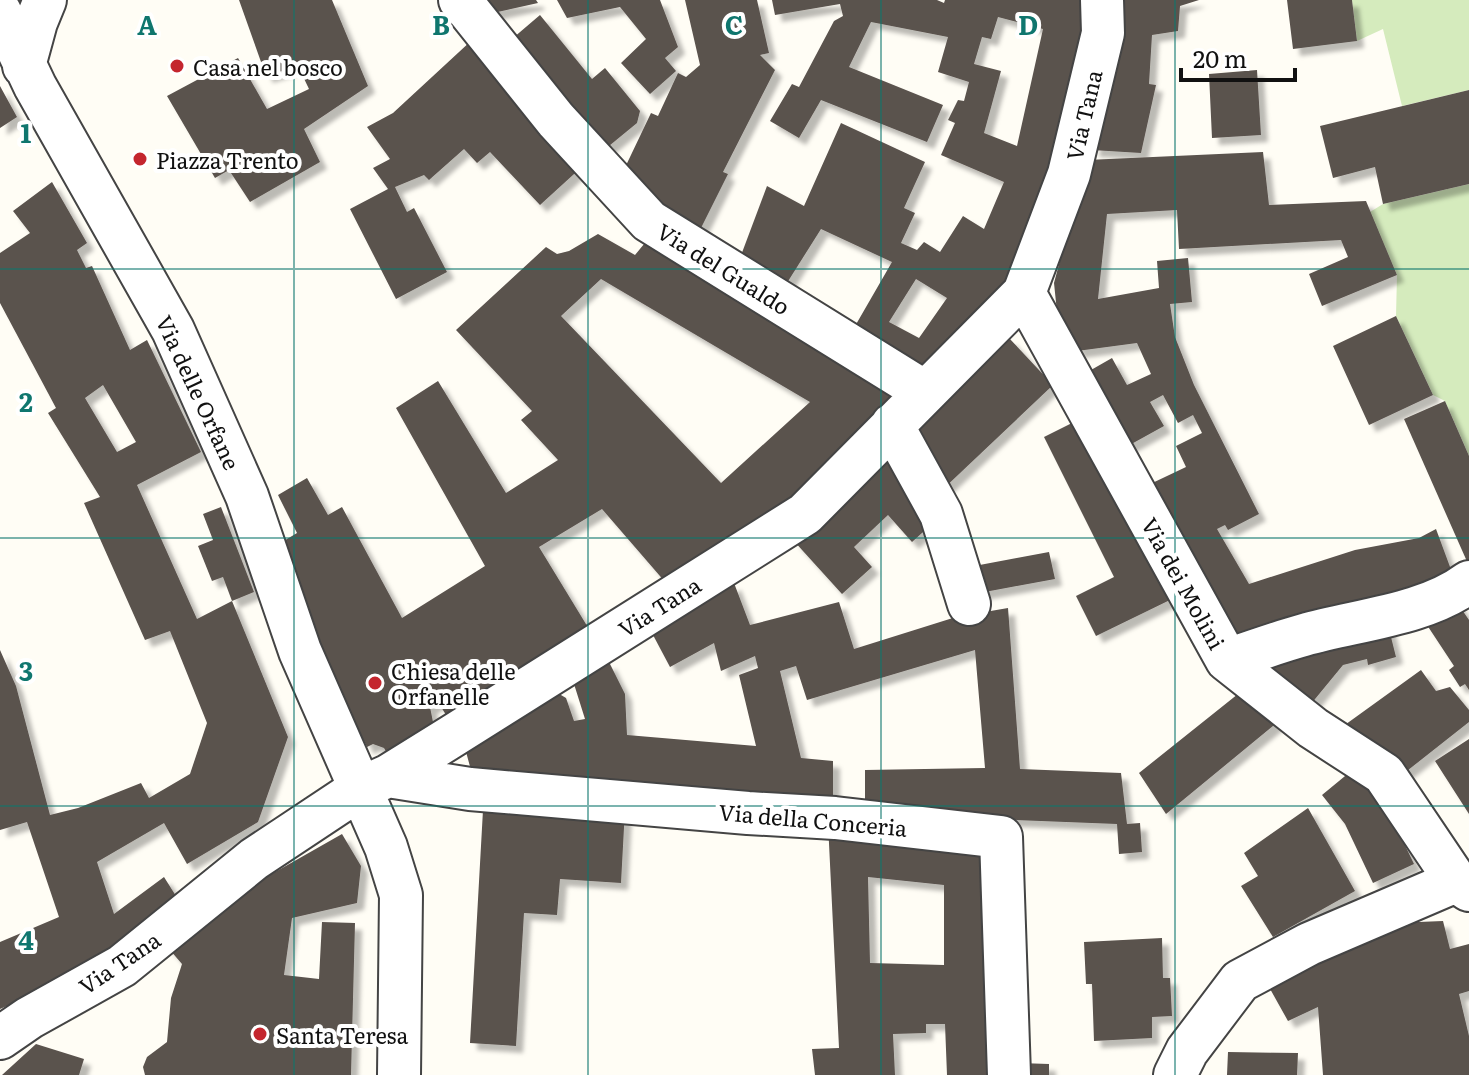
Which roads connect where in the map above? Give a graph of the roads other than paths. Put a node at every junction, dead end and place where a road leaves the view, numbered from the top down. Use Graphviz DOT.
graph roads {
  1 [pos="45,0"];
  2 [pos="460,0"];
  3 [pos="1102,0"];
  4 [pos="0,12"];
  5 [pos="24,66"];
  6 [pos="1024,293"];
  7 [pos="925,392"];
  8 [pos="892,425"];
  9 [pos="1469,582"];
  10 [pos="969,604"];
  11 [pos="1227,660"];
  12 [pos="374,782"];
  13 [pos="1462,886"];
  14 [pos="0,1038"];
  15 [pos="399,1075"];
  16 [pos="1009,1075"];
  17 [pos="1175,1075"];
  1 -- 5 [label="street"];
  2 -- 7 [label="street, Via del Gualdo"];
  3 -- 6 [label="street, Via Tana"];
  4 -- 5 [label="street, Via delle Orfane"];
  5 -- 12 [label="street, Via delle Orfane"];
  6 -- 7 [label="street, Via Tana"];
  6 -- 11 [label="street, Via dei Molini"];
  7 -- 8 [label="street, Via Tana"];
  8 -- 10 [label="street"];
  8 -- 12 [label="street, Via Tana"];
  9 -- 11 [label="street"];
  11 -- 13 [label="street, Via dei Molini"];
  12 -- 14 [label="street, Via Tana"];
  12 -- 15 [label="street, Via delle Orfane"];
  12 -- 16 [label="street, Via della Conceria"];
  13 -- 17 [label="street"];
}
